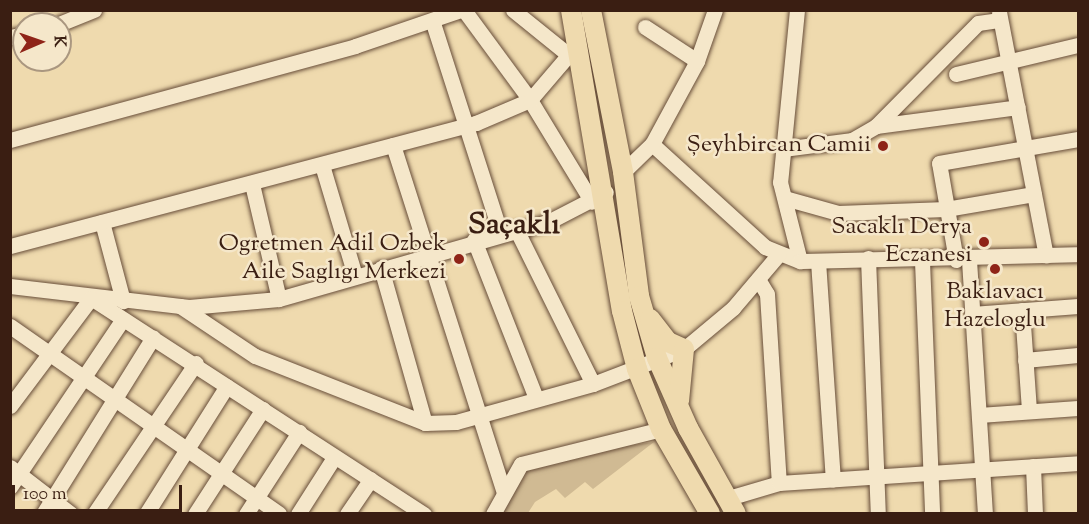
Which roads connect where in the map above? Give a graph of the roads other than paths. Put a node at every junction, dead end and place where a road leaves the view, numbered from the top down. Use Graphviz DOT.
graph roads {
  1 [pos="94,10"];
  2 [pos="463,10"];
  3 [pos="513,10"];
  4 [pos="571,10"];
  5 [pos="591,10"];
  6 [pos="715,10"];
  7 [pos="797,10"];
  8 [pos="999,15"];
  9 [pos="436,18"];
  10 [pos="72,19"];
  11 [pos="645,27"];
  12 [pos="1078,45"];
  13 [pos="573,50"];
  14 [pos="1008,60"];
  15 [pos="696,61"];
  16 [pos="956,74"];
  17 [pos="530,100"];
  18 [pos="1017,107"];
  19 [pos="467,126"];
  20 [pos="876,126"];
  21 [pos="1078,139"];
  22 [pos="10,140"];
  23 [pos="652,144"];
  24 [pos="393,145"];
  25 [pos="1026,148"];
  26 [pos="783,149"];
  27 [pos="322,165"];
  28 [pos="623,172"];
  29 [pos="252,184"];
  30 [pos="1034,194"];
  31 [pos="599,197"];
  32 [pos="788,199"];
  33 [pos="946,208"];
  34 [pos="102,222"];
  35 [pos="516,229"];
  36 [pos="500,232"];
  37 [pos="474,240"];
  38 [pos="10,246"];
  39 [pos="427,254"];
  40 [pos="779,254"];
  41 [pos="1078,254"];
  42 [pos="1046,256"];
  43 [pos="868,258"];
  44 [pos="963,260"];
  45 [pos="800,261"];
  46 [pos="818,261"];
  47 [pos="922,261"];
  48 [pos="381,268"];
  49 [pos="355,276"];
  50 [pos="758,279"];
  51 [pos="10,286"];
  52 [pos="91,298"];
  53 [pos="279,299"];
  54 [pos="123,301"];
  55 [pos="180,306"];
  56 [pos="1078,306"];
  57 [pos="643,310"];
  58 [pos="1022,310"];
  59 [pos="972,314"];
  60 [pos="123,319"];
  61 [pos="10,326"];
  62 [pos="153,337"];
  63 [pos="684,349"];
  64 [pos="50,352"];
  65 [pos="1078,355"];
  66 [pos="657,358"];
  67 [pos="1025,360"];
  68 [pos="196,363"];
  69 [pos="637,369"];
  70 [pos="85,378"];
  71 [pos="593,384"];
  72 [pos="227,386"];
  73 [pos="536,398"];
  74 [pos="114,400"];
  75 [pos="10,406"];
  76 [pos="678,407"];
  77 [pos="1078,408"];
  78 [pos="263,409"];
  79 [pos="1029,411"];
  80 [pos="480,415"];
  81 [pos="979,415"];
  82 [pos="425,423"];
  83 [pos="154,428"];
  84 [pos="661,429"];
  85 [pos="299,432"];
  86 [pos="187,450"];
  87 [pos="333,459"];
  88 [pos="1078,463"];
  89 [pos="1033,466"];
  90 [pos="983,468"];
  91 [pos="1078,469"];
  92 [pos="15,470"];
  93 [pos="221,473"];
  94 [pos="930,474"];
  95 [pos="876,476"];
  96 [pos="371,479"];
  97 [pos="833,479"];
  98 [pos="779,483"];
  99 [pos="10,487"];
  100 [pos="504,493"];
  101 [pos="256,498"];
  102 [pos="730,506"];
  103 [pos="47,507"];
  104 [pos="401,507"];
  105 [pos="71,513"];
  106 [pos="94,513"];
  107 [pos="147,513"];
  108 [pos="195,513"];
  109 [pos="246,513"];
  110 [pos="279,513"];
  111 [pos="298,513"];
  112 [pos="347,513"];
  113 [pos="424,513"];
  114 [pos="493,513"];
  115 [pos="710,513"];
  116 [pos="878,513"];
  117 [pos="932,513"];
  118 [pos="985,513"];
  119 [pos="1035,513"];
  1 -- 10 [label="street"];
  2 -- 9 [label="street"];
  2 -- 17 [label="street"];
  3 -- 13 [label="street"];
  4 -- 13 [label="main road"];
  5 -- 28 [label="main road"];
  6 -- 15 [label="street"];
  7 -- 26 [label="street"];
  8 -- 14 [label="street"];
  8 -- 20 [label="street"];
  9 -- 19 [label="street"];
  9 -- 22 [label="street"];
  11 -- 15 [label="street"];
  12 -- 14 [label="street"];
  13 -- 17 [label="street"];
  13 -- 31 [label="main road"];
  14 -- 16 [label="street"];
  14 -- 18 [label="street"];
  15 -- 23 [label="street"];
  17 -- 19 [label="street"];
  17 -- 31 [label="street"];
  18 -- 20 [label="street"];
  18 -- 25 [label="street"];
  19 -- 24 [label="street"];
  19 -- 36 [label="street"];
  20 -- 26 [label="street"];
  21 -- 25 [label="street"];
  23 -- 28 [label="street"];
  23 -- 40 [label="street"];
  24 -- 27 [label="street"];
  24 -- 39 [label="street"];
  25 -- 30 [label="street"];
  25 -- 33 [label="street"];
  26 -- 32 [label="street"];
  27 -- 29 [label="street"];
  27 -- 49 [label="street"];
  28 -- 57 [label="main road"];
  29 -- 34 [label="street"];
  29 -- 53 [label="street"];
  30 -- 33 [label="street"];
  30 -- 42 [label="street"];
  31 -- 35 [label="street"];
  31 -- 69 [label="main road"];
  32 -- 33 [label="street"];
  32 -- 45 [label="street"];
  33 -- 44 [label="street"];
  34 -- 38 [label="street"];
  34 -- 54 [label="street"];
  35 -- 36 [label="street"];
  35 -- 71 [label="street"];
  36 -- 37 [label="street"];
  37 -- 39 [label="street"];
  37 -- 73 [label="street"];
  39 -- 48 [label="street"];
  39 -- 80 [label="street"];
  40 -- 45 [label="street"];
  40 -- 50 [label="street"];
  41 -- 42 [label="street"];
  42 -- 44 [label="street"];
  43 -- 46 [label="street"];
  43 -- 47 [label="street"];
  43 -- 95 [label="street"];
  44 -- 47 [label="street"];
  44 -- 59 [label="street"];
  45 -- 46 [label="street"];
  46 -- 97 [label="street"];
  47 -- 94 [label="street"];
  48 -- 49 [label="street"];
  48 -- 82 [label="street"];
  49 -- 53 [label="street"];
  50 -- 63 [label="street"];
  50 -- 98 [label="street"];
  51 -- 52 [label="street"];
  52 -- 54 [label="street"];
  52 -- 60 [label="street"];
  52 -- 64 [label="street"];
  53 -- 55 [label="street"];
  54 -- 55 [label="street"];
  55 -- 82 [label="street"];
  56 -- 58 [label="street"];
  57 -- 63 [label="main road"];
  57 -- 66 [label="main road"];
  58 -- 59 [label="street"];
  58 -- 67 [label="street"];
  59 -- 81 [label="street"];
  60 -- 62 [label="street"];
  60 -- 70 [label="street"];
  61 -- 64 [label="street"];
  62 -- 68 [label="street"];
  62 -- 74 [label="street"];
  63 -- 66 [label="street"];
  63 -- 76 [label="main road"];
  64 -- 70 [label="street"];
  64 -- 75 [label="street"];
  65 -- 67 [label="street"];
  66 -- 69 [label="street"];
  66 -- 76 [label="main road"];
  67 -- 79 [label="street"];
  68 -- 72 [label="street"];
  68 -- 83 [label="street"];
  69 -- 71 [label="street"];
  69 -- 84 [label="main road"];
  70 -- 74 [label="street"];
  70 -- 92 [label="street"];
  71 -- 73 [label="street"];
  72 -- 78 [label="street"];
  72 -- 86 [label="street"];
  73 -- 80 [label="street"];
  74 -- 83 [label="street"];
  74 -- 103 [label="street"];
  76 -- 102 [label="main road"];
  77 -- 79 [label="street"];
  78 -- 85 [label="street"];
  78 -- 93 [label="street"];
  79 -- 81 [label="street"];
  80 -- 82 [label="street"];
  80 -- 100 [label="street"];
  81 -- 90 [label="street"];
  83 -- 86 [label="street"];
  83 -- 106 [label="street"];
  84 -- 100 [label="street"];
  84 -- 115 [label="main road"];
  85 -- 87 [label="street"];
  85 -- 101 [label="street"];
  86 -- 93 [label="street"];
  86 -- 107 [label="street"];
  87 -- 96 [label="street"];
  87 -- 111 [label="street"];
  88 -- 89 [label="street"];
  88 -- 91 [label="street"];
  89 -- 90 [label="street"];
  89 -- 119 [label="street"];
  90 -- 94 [label="street"];
  90 -- 118 [label="street"];
  92 -- 99 [label="street"];
  92 -- 103 [label="street"];
  93 -- 101 [label="street"];
  93 -- 108 [label="street"];
  94 -- 95 [label="street"];
  94 -- 117 [label="street"];
  95 -- 97 [label="street"];
  95 -- 116 [label="street"];
  96 -- 104 [label="street"];
  96 -- 112 [label="street"];
  97 -- 98 [label="street"];
  98 -- 102 [label="street"];
  100 -- 114 [label="street"];
  101 -- 109 [label="street"];
  101 -- 110 [label="street"];
  103 -- 105 [label="street"];
  104 -- 113 [label="street"];
}
